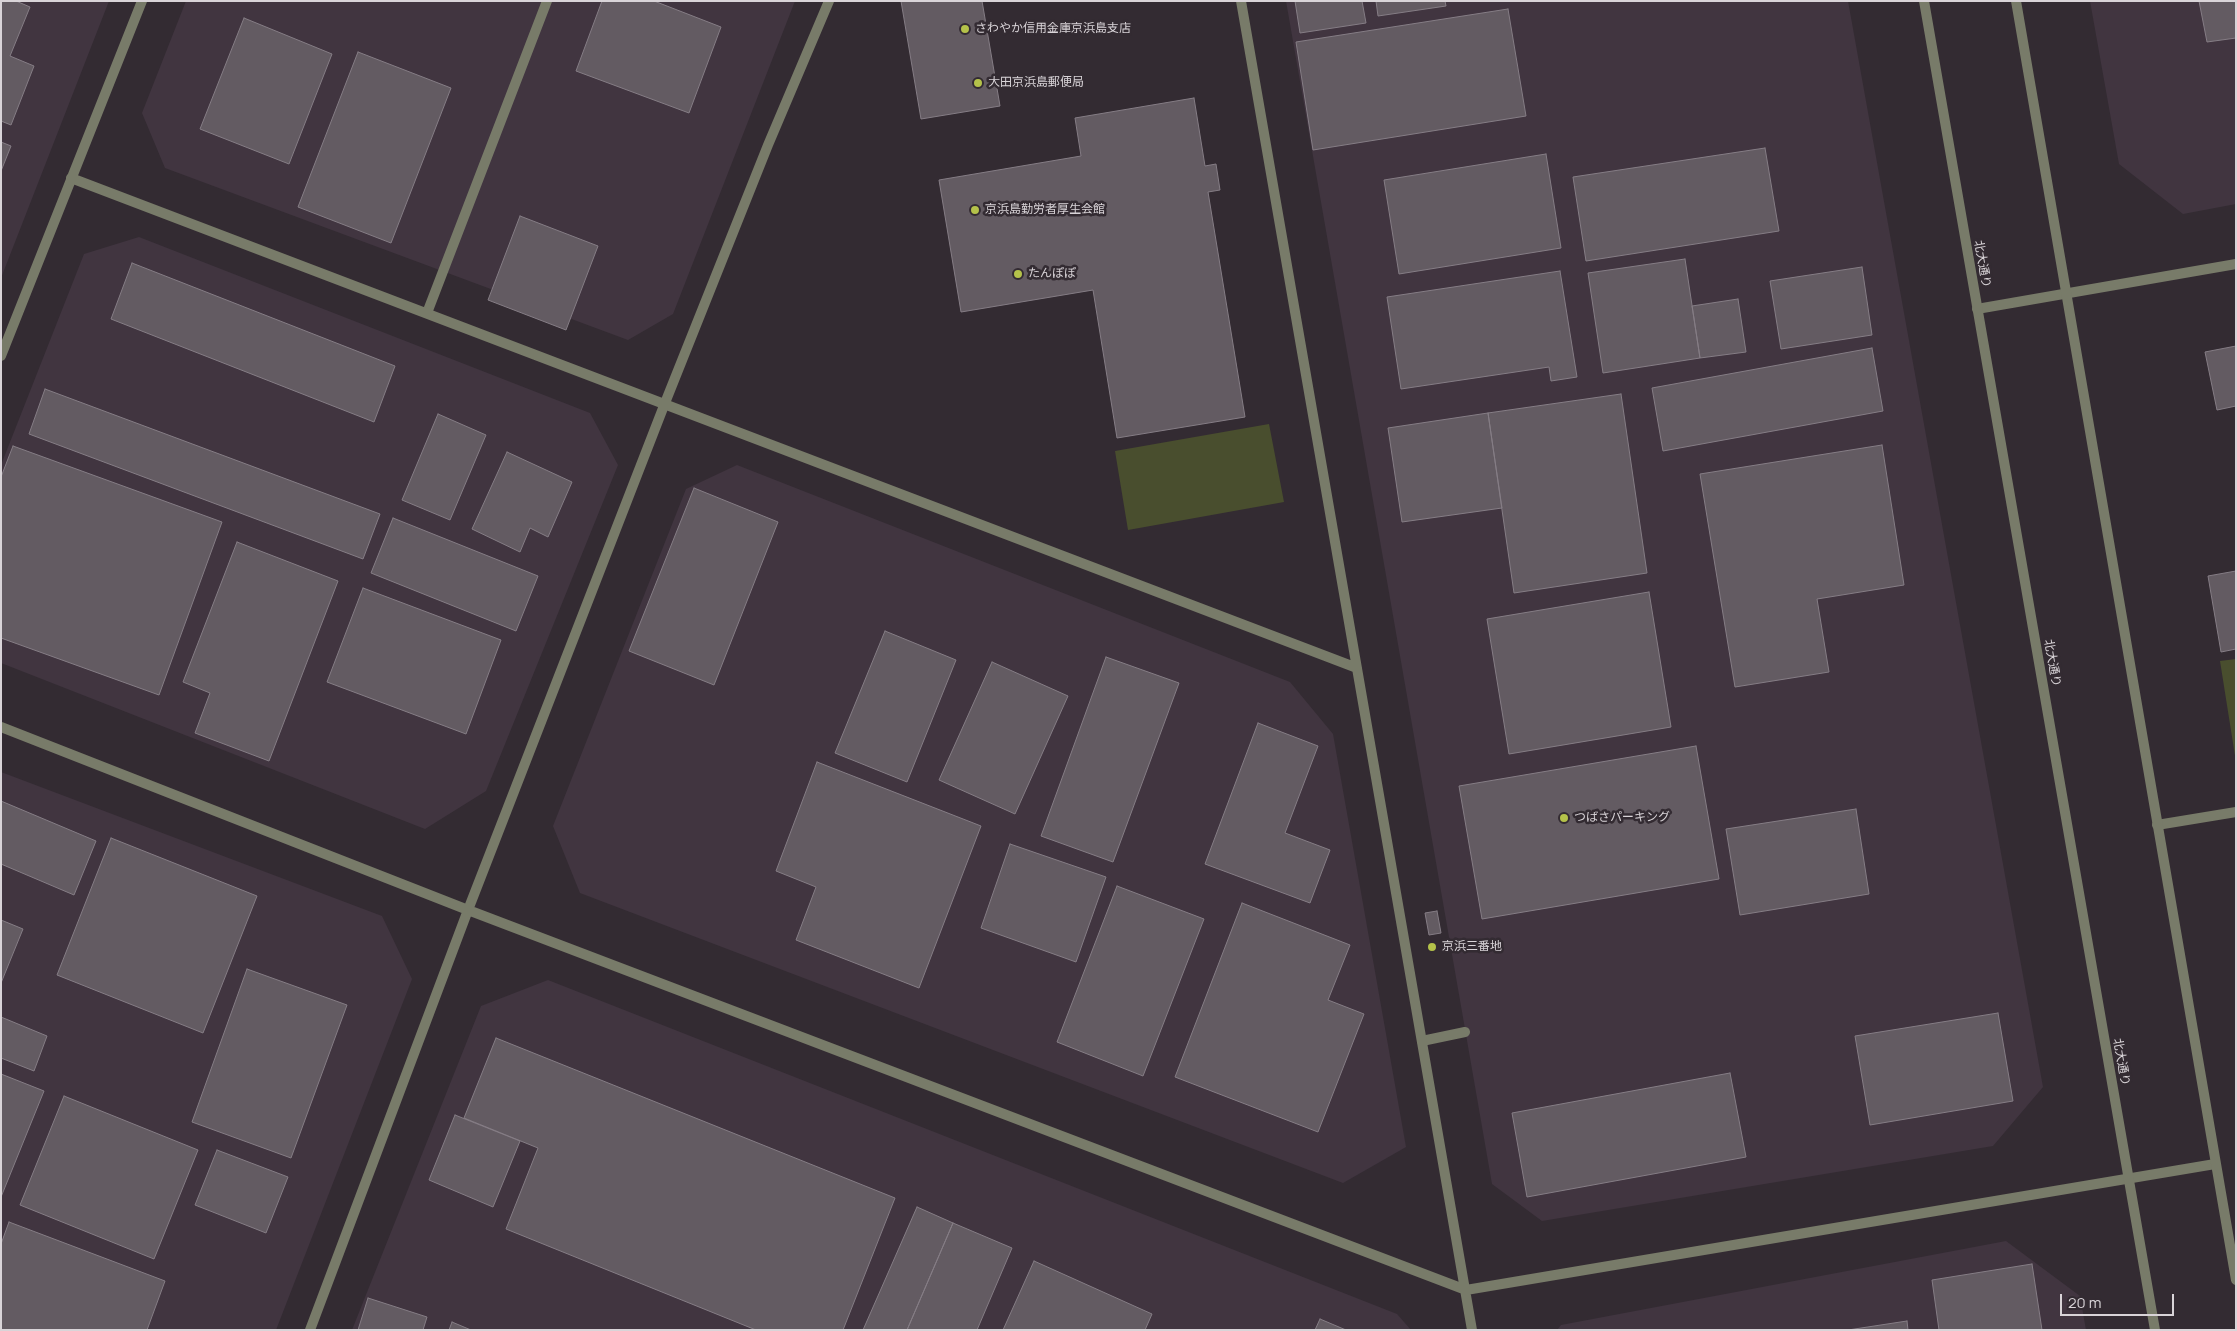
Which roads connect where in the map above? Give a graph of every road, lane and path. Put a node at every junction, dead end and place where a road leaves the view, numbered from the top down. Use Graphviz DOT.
graph roads {
  1 [pos="142,1"];
  2 [pos="547,1"];
  3 [pos="829,1"];
  4 [pos="1241,1"];
  5 [pos="1924,1"];
  6 [pos="2016,1"];
  7 [pos="72,178"];
  8 [pos="2236,264"];
  9 [pos="2066,293"];
  10 [pos="1977,309"];
  11 [pos="427,313"];
  12 [pos="1,356"];
  13 [pos="665,403"];
  14 [pos="1357,668"];
  15 [pos="1,727"];
  16 [pos="2236,812"];
  17 [pos="2157,825"];
  18 [pos="468,910"];
  19 [pos="1465,1032"];
  20 [pos="1422,1040"];
  21 [pos="2215,1164"];
  22 [pos="2129,1179"];
  23 [pos="2236,1280"];
  24 [pos="1466,1290"];
  25 [pos="310,1330"];
  26 [pos="1472,1330"];
  27 [pos="2155,1330"];
  1 -- 7 [label="street"];
  2 -- 11 [label="street"];
  3 -- 13 [label="street"];
  4 -- 14 [label="street"];
  5 -- 10 [label="street, 北大通り"];
  6 -- 9 [label="street"];
  7 -- 11 [label="street"];
  7 -- 12 [label="street"];
  8 -- 9 [label="street"];
  9 -- 10 [label="street"];
  9 -- 17 [label="street"];
  10 -- 22 [label="street, 北大通り"];
  11 -- 13 [label="street"];
  13 -- 14 [label="street"];
  13 -- 18 [label="street"];
  14 -- 20 [label="street"];
  15 -- 18 [label="street"];
  16 -- 17 [label="street"];
  17 -- 21 [label="street"];
  18 -- 24 [label="street"];
  18 -- 25 [label="street"];
  19 -- 20 [label="street"];
  20 -- 24 [label="street"];
  21 -- 22 [label="street"];
  21 -- 23 [label="street"];
  22 -- 24 [label="street"];
  22 -- 27 [label="street, 北大通り"];
  24 -- 26 [label="street"];
}
